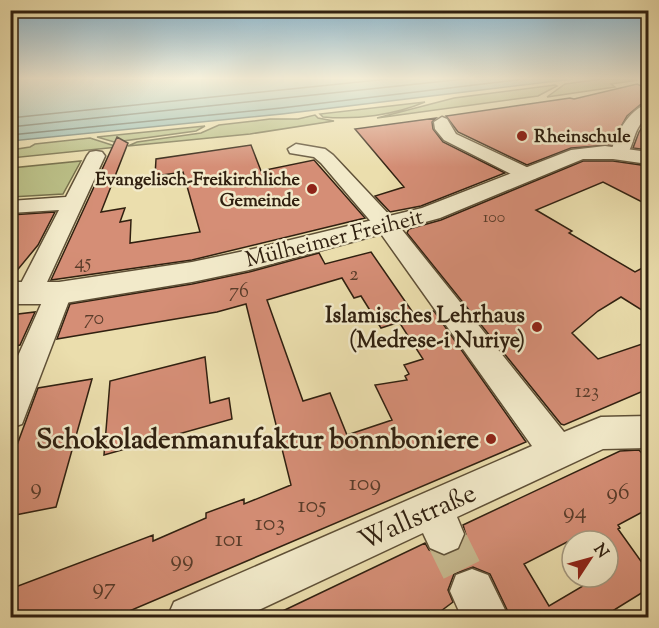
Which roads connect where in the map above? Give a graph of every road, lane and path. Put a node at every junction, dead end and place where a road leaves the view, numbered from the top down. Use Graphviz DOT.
graph roads {
  1 [pos="648,108"];
  2 [pos="442,122"];
  3 [pos="296,149"];
  4 [pos="620,153"];
  5 [pos="96,156"];
  6 [pos="648,158"];
  7 [pos="528,175"];
  8 [pos="71,203"];
  9 [pos="10,207"];
  10 [pos="387,226"];
  11 [pos="20,293"];
  12 [pos="59,293"];
  13 [pos="10,413"];
  14 [pos="648,432"];
  15 [pos="558,452"];
  16 [pos="190,618"];
  1 -- 4 [label="street"];
  2 -- 7 [label="street"];
  3 -- 10 [label="street"];
  4 -- 6 [label="street, Mülheimer Freiheit"];
  4 -- 7 [label="street, Mülheimer Freiheit"];
  5 -- 8 [label="street"];
  7 -- 10 [label="street, Mülheimer Freiheit"];
  8 -- 9 [label="street"];
  8 -- 11 [label="street"];
  10 -- 12 [label="street, Mülheimer Freiheit"];
  10 -- 15 [label="street"];
  11 -- 12 [label="street, Mülheimer Freiheit"];
  12 -- 13 [label="street"];
  14 -- 15 [label="street, Wallstraße"];
  15 -- 16 [label="street, Wallstraße"];
}
